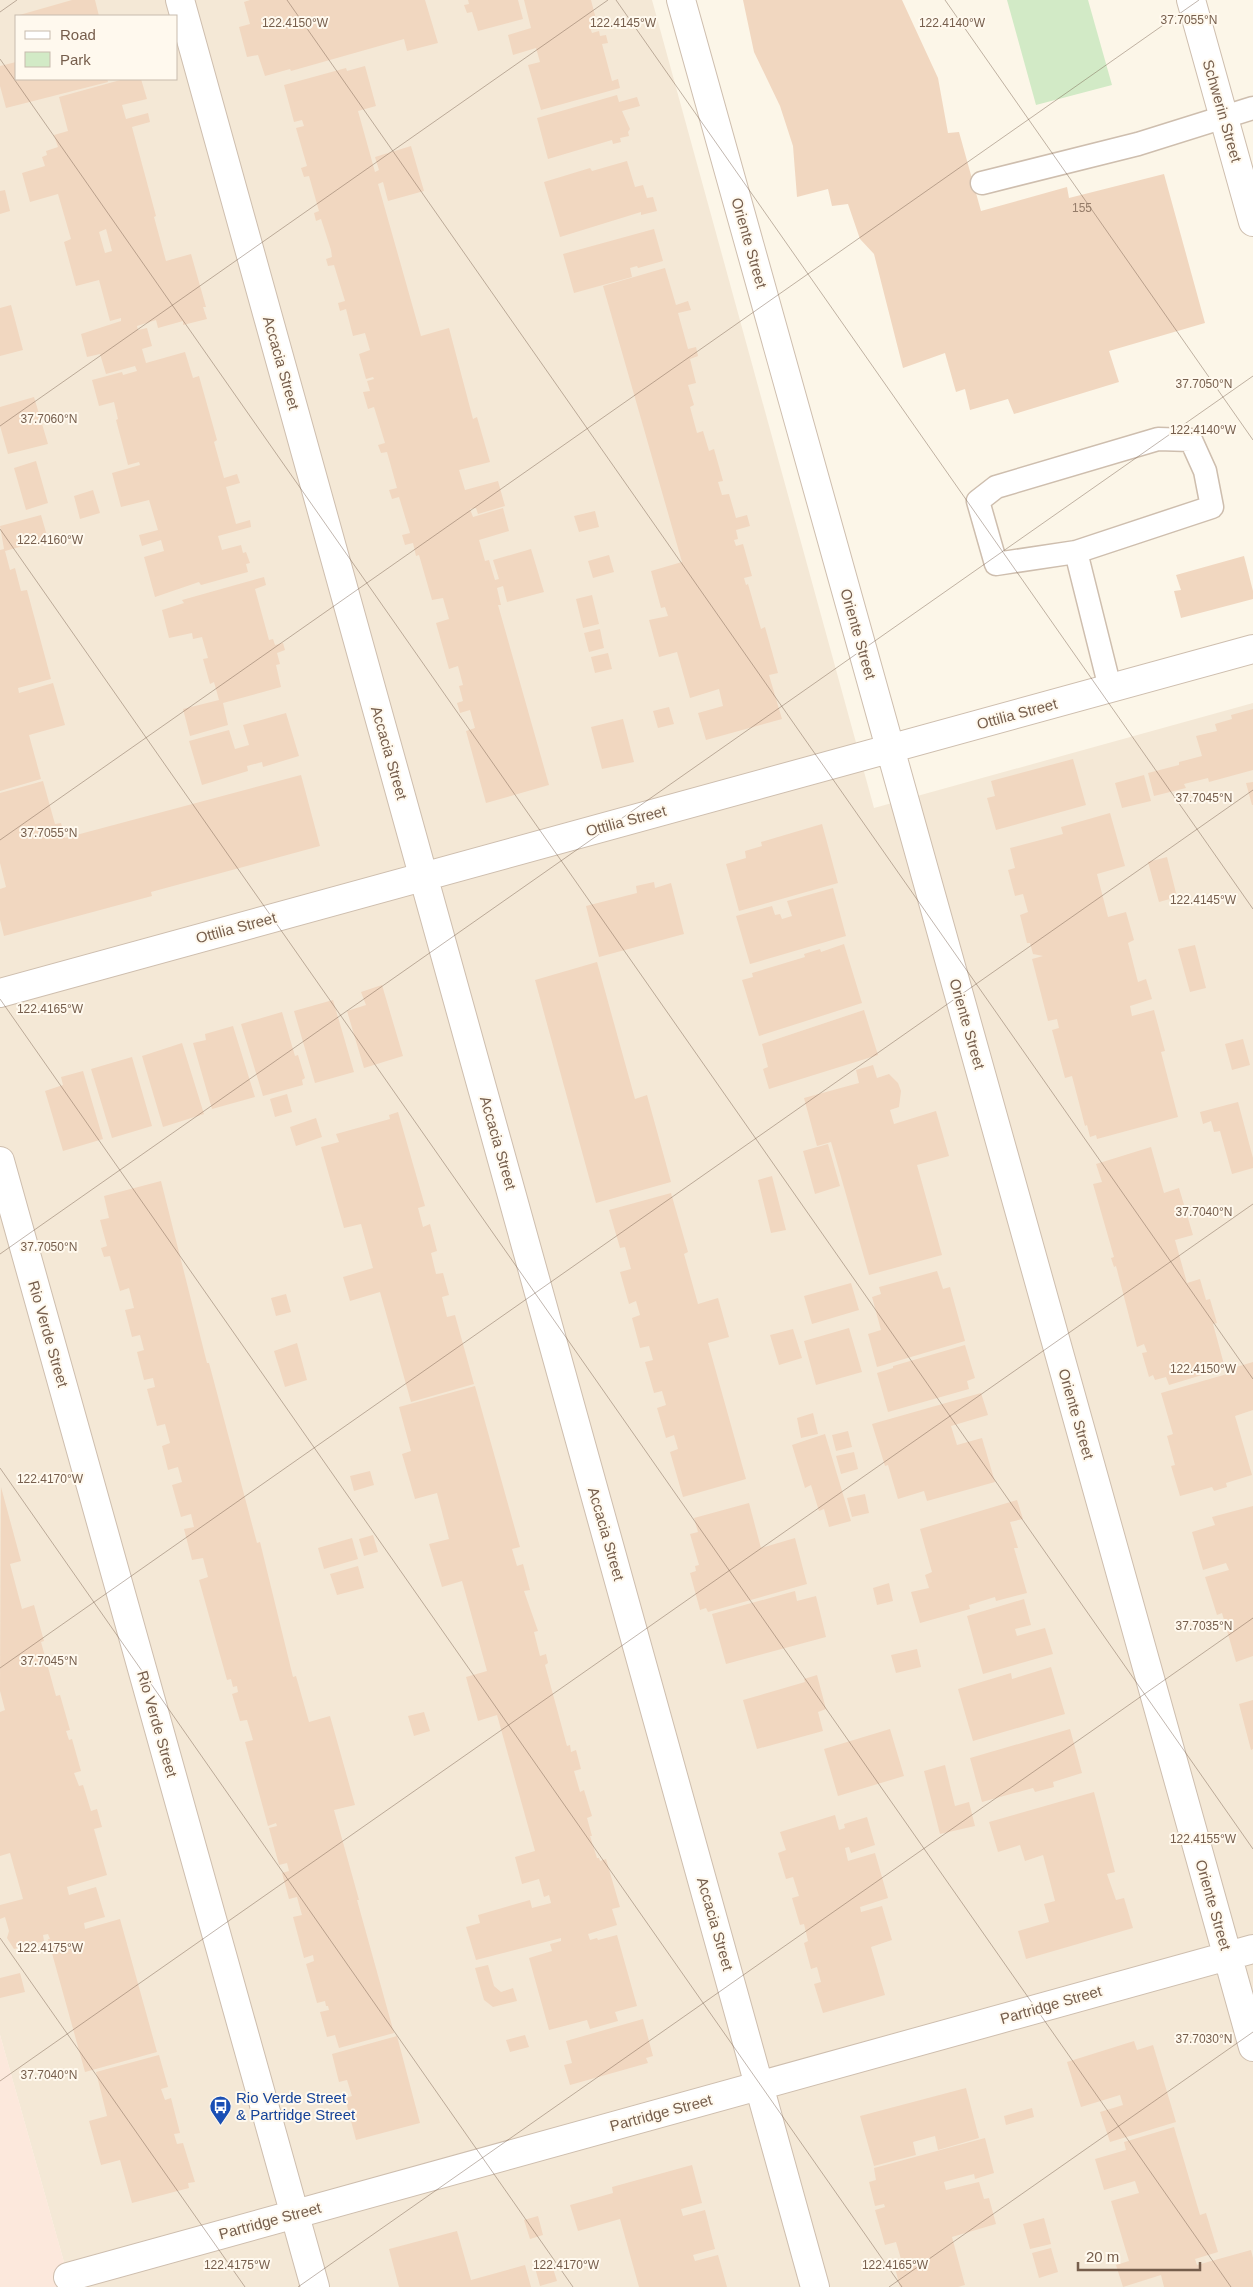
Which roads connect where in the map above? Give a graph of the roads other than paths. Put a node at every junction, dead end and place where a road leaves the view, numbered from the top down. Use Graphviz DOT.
graph roads {
  1 [pos="180,0"];
  2 [pos="681,0"];
  3 [pos="1191,0"];
  4 [pos="1253,108"];
  5 [pos="1224,118"];
  6 [pos="982,183"];
  7 [pos="1253,222"];
  8 [pos="1076,552"];
  9 [pos="1253,649"];
  10 [pos="1110,688"];
  11 [pos="890,749"];
  12 [pos="424,877"];
  13 [pos="0,993"];
  14 [pos="0,1160"];
  15 [pos="1240,1953"];
  16 [pos="1253,2047"];
  17 [pos="760,2086"];
  18 [pos="294,2215"];
  19 [pos="68,2277"];
  20 [pos="315,2287"];
  21 [pos="815,2287"];
  1 -- 12 [label="street, Accacia Street"];
  2 -- 11 [label="street, Oriente Street"];
  3 -- 5 [label="street, Schwerin Street"];
  4 -- 5 [label="lane"];
  5 -- 6 [label="lane"];
  5 -- 7 [label="street, Schwerin Street"];
  8 -- 8 [label="lane"];
  8 -- 10 [label="lane"];
  9 -- 10 [label="street, Ottilia Street"];
  10 -- 11 [label="street, Ottilia Street"];
  11 -- 12 [label="street, Ottilia Street"];
  11 -- 15 [label="street, Oriente Street"];
  12 -- 13 [label="street, Ottilia Street"];
  12 -- 17 [label="street, Accacia Street"];
  14 -- 18 [label="street, Rio Verde Street"];
  15 -- 16 [label="street, Oriente Street"];
  15 -- 17 [label="street, Partridge Street"];
  17 -- 18 [label="street, Partridge Street"];
  17 -- 21 [label="street, Accacia Street"];
  18 -- 19 [label="street, Partridge Street"];
  18 -- 20 [label="street, Rio Verde Street"];
}
